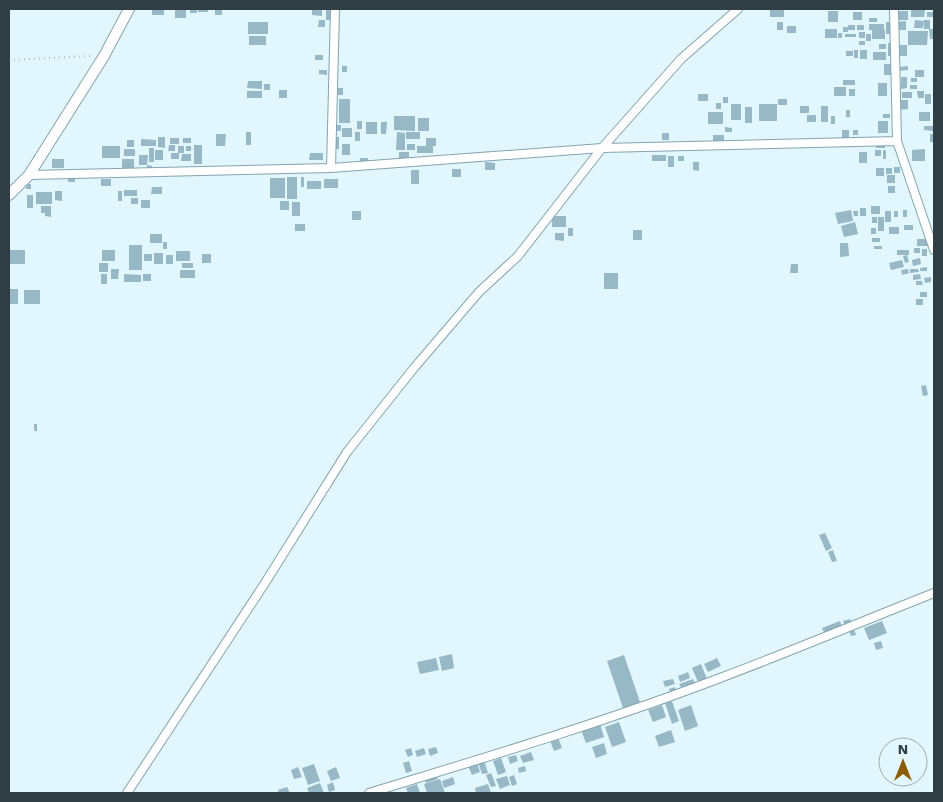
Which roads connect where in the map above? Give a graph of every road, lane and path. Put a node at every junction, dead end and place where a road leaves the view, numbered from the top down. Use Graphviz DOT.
graph roads {
  1 [pos="129,9"];
  2 [pos="335,9"];
  3 [pos="738,9"];
  4 [pos="894,9"];
  5 [pos="104,56"];
  6 [pos="9,60"];
  7 [pos="898,141"];
  8 [pos="602,148"];
  9 [pos="331,168"];
  10 [pos="29,175"];
  11 [pos="9,195"];
  12 [pos="934,250"];
  13 [pos="934,593"];
  14 [pos="127,793"];
  15 [pos="369,793"];
  1 -- 5 [label="street"];
  2 -- 9 [label="street"];
  3 -- 8 [label="street"];
  4 -- 7 [label="street"];
  5 -- 6 [label="path"];
  5 -- 10 [label="street"];
  7 -- 8 [label="street"];
  7 -- 12 [label="street"];
  8 -- 9 [label="street"];
  8 -- 14 [label="street"];
  9 -- 10 [label="street"];
  10 -- 11 [label="street"];
  13 -- 15 [label="street"];
}
